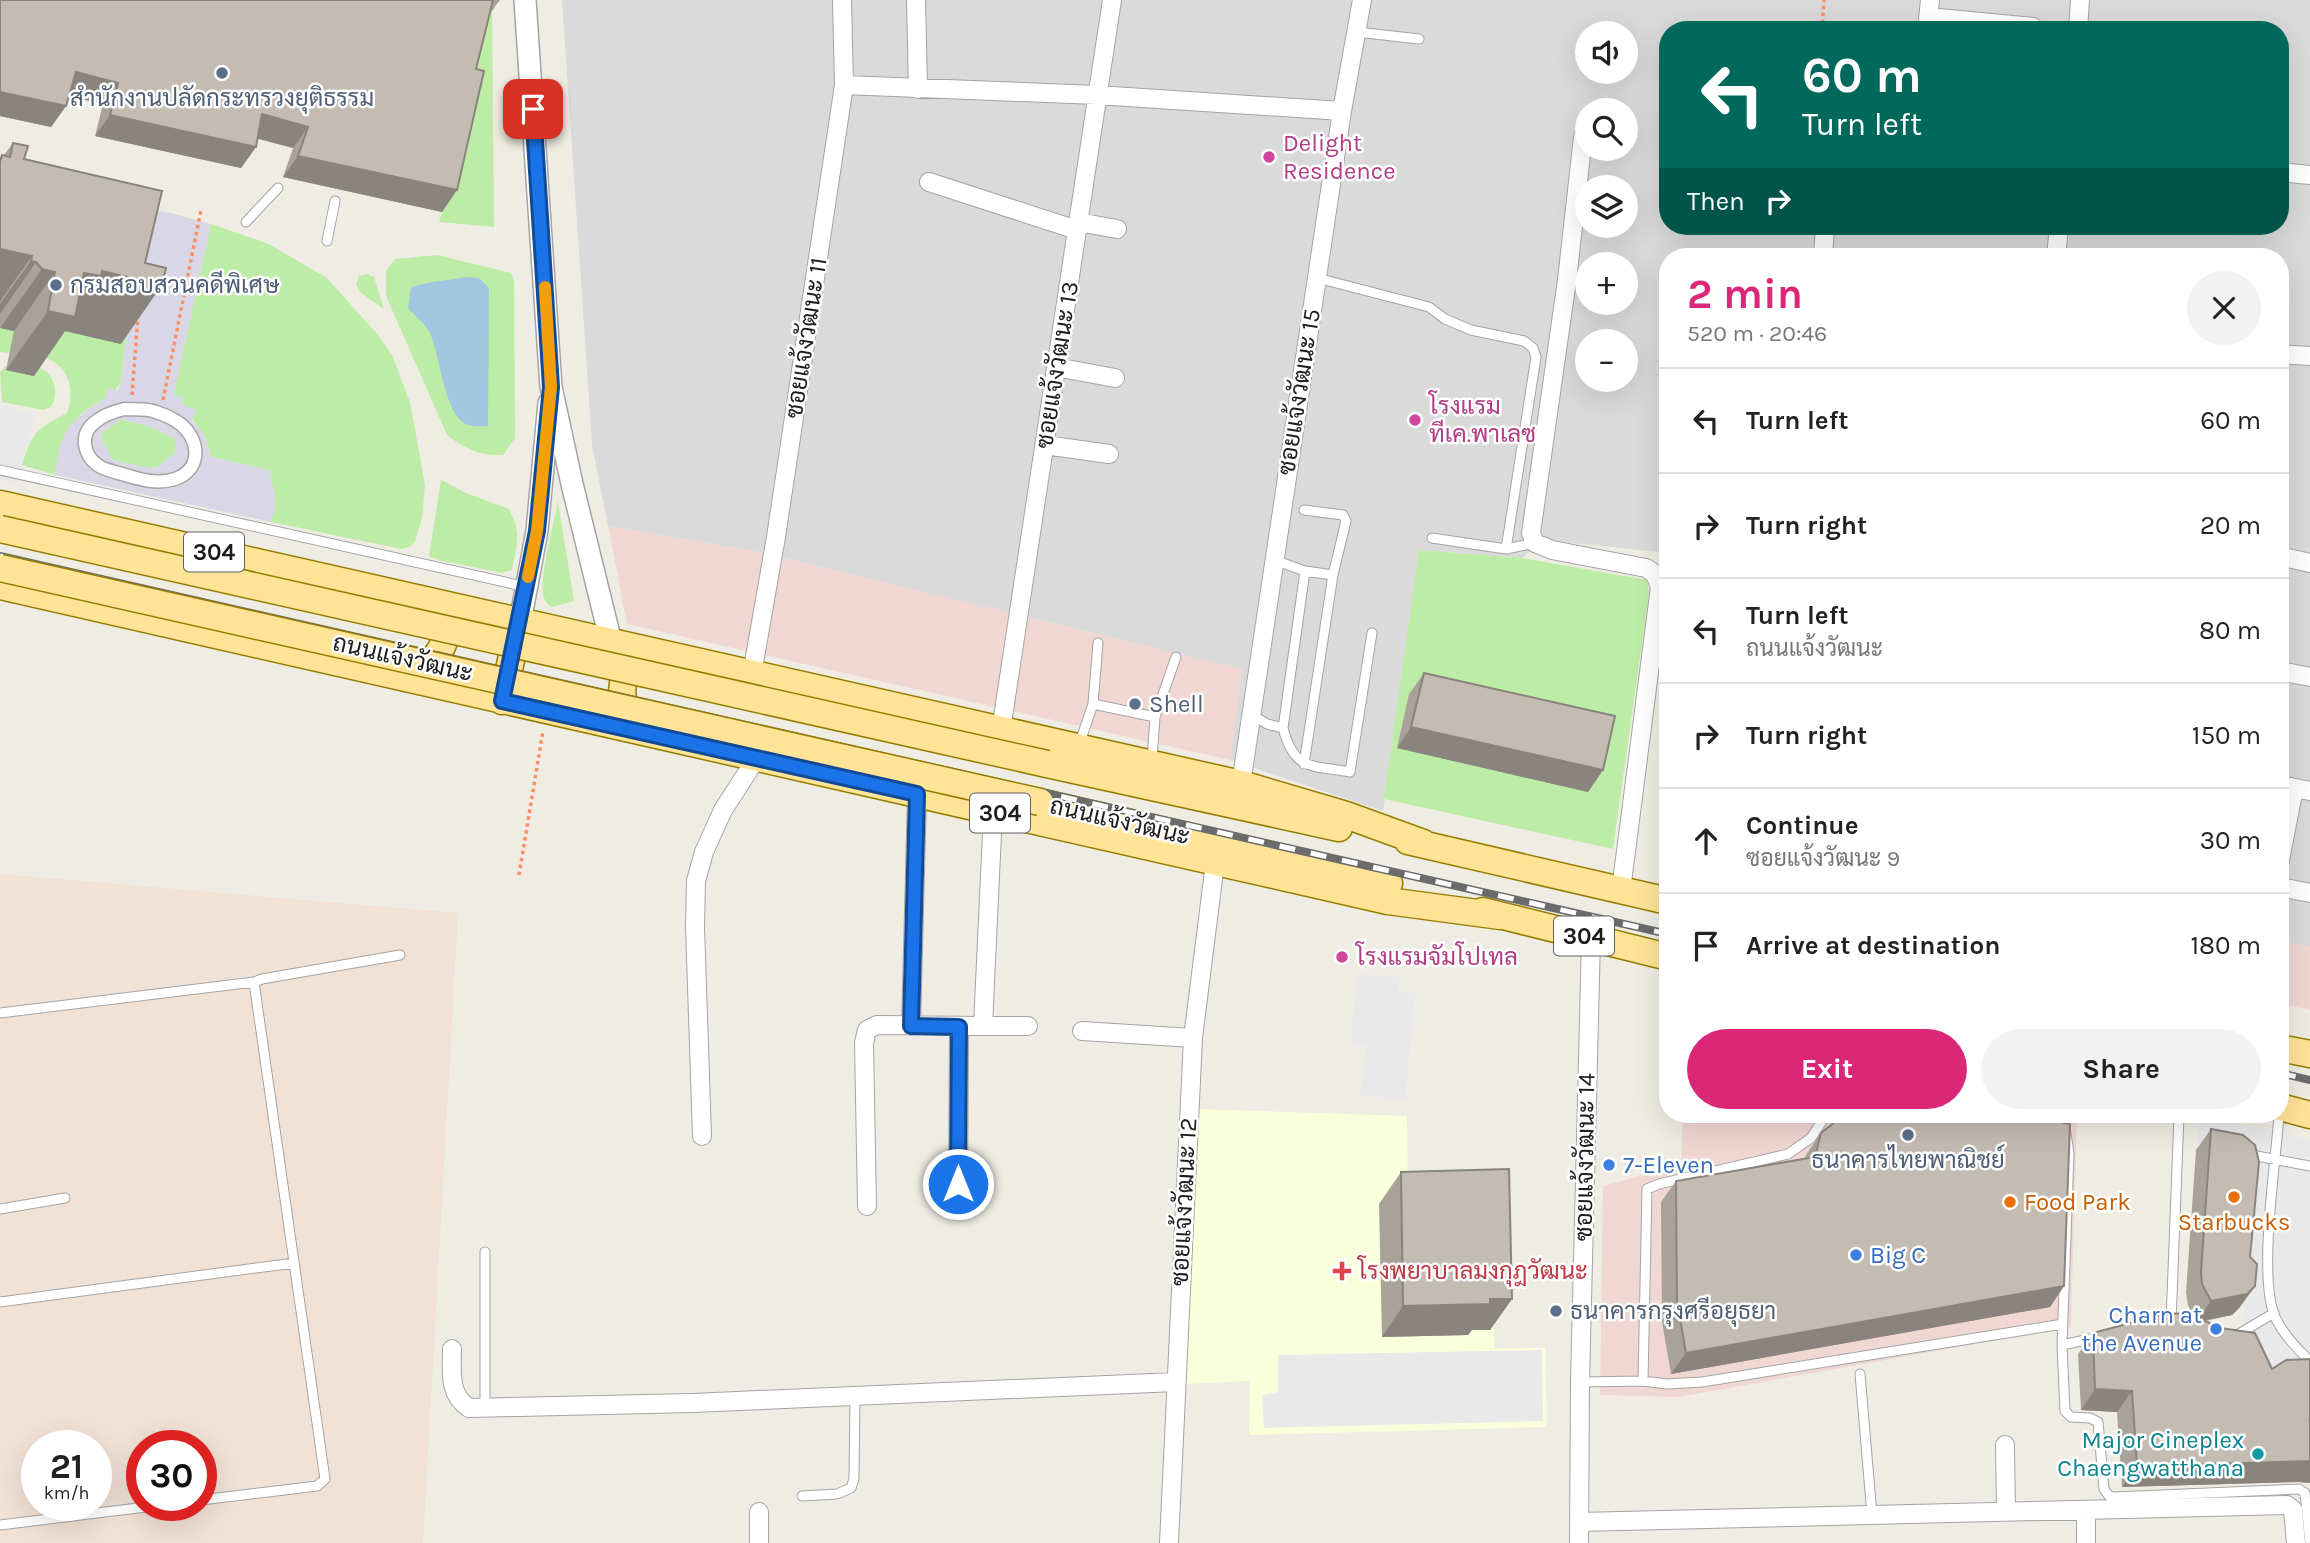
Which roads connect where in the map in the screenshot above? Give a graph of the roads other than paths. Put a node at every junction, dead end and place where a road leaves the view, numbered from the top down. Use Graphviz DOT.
graph roads {
  1 [pos="525,0"];
  2 [pos="842,0"];
  3 [pos="916,0"];
  4 [pos="1112,0"];
  5 [pos="1362,0"];
  6 [pos="2080,0"];
  7 [pos="1928,16"];
  8 [pos="1976,21"];
  9 [pos="2079,21"];
  10 [pos="1357,32"];
  11 [pos="1419,39"];
  12 [pos="844,85"];
  13 [pos="918,89"];
  14 [pos="1097,95"];
  15 [pos="1342,111"];
  16 [pos="1580,161"];
  17 [pos="2289,173"];
  18 [pos="2310,174"];
  19 [pos="929,182"];
  20 [pos="278,188"];
  21 [pos="335,201"];
  22 [pos="246,222"];
  23 [pos="1078,226"];
  24 [pos="1117,229"];
  25 [pos="327,241"];
  26 [pos="1317,278"];
  27 [pos="2289,355"];
  28 [pos="2310,356"];
  29 [pos="1056,367"];
  30 [pos="1115,378"];
  31 [pos="551,387"];
  32 [pos="160,414"];
  33 [pos="1045,445"];
  34 [pos="1109,454"];
  35 [pos="0,470"];
  36 [pos="0,503"];
  37 [pos="1304,510"];
  38 [pos="0,529"];
  39 [pos="1432,538"];
  40 [pos="1535,543"];
  41 [pos="1506,550"];
  42 [pos="2289,558"];
  43 [pos="1273,559"];
  44 [pos="2310,563"];
  45 [pos="0,568"];
  46 [pos="1305,571"];
  47 [pos="1333,575"];
  48 [pos="1659,585"];
  49 [pos="0,586"];
  50 [pos="527,587"];
  51 [pos="1659,595"];
  52 [pos="427,600"];
  53 [pos="520,622"];
  54 [pos="1372,633"];
  55 [pos="611,642"];
  56 [pos="1098,643"];
  57 [pos="652,652"];
  58 [pos="1176,657"];
  59 [pos="2289,673"];
  60 [pos="752,674"];
  61 [pos="2310,677"];
  62 [pos="401,679"];
  63 [pos="502,701"];
  64 [pos="1093,704"];
  65 [pos="1251,714"];
  66 [pos="1155,717"];
  67 [pos="1283,728"];
  68 [pos="1002,730"];
  69 [pos="640,732"];
  70 [pos="1079,747"];
  71 [pos="757,759"];
  72 [pos="1151,764"];
  73 [pos="1304,764"];
  74 [pos="1241,784"];
  75 [pos="2295,788"];
  76 [pos="917,794"];
  77 [pos="993,811"];
  78 [pos="2289,817"];
  79 [pos="1423,843"];
  80 [pos="1215,863"];
  81 [pos="2289,889"];
  82 [pos="1621,890"];
  83 [pos="2310,893"];
  84 [pos="1659,899"];
  85 [pos="1500,916"];
  86 [pos="1591,938"];
  87 [pos="1659,955"];
  88 [pos="400,956"];
  89 [pos="254,982"];
  90 [pos="0,1013"];
  91 [pos="911,1026"];
  92 [pos="983,1026"];
  93 [pos="959,1027"];
  94 [pos="1028,1027"];
  95 [pos="1082,1031"];
  96 [pos="2289,1034"];
  97 [pos="1193,1038"];
  98 [pos="2310,1038"];
  99 [pos="2289,1050"];
  100 [pos="2310,1055"];
  101 [pos="2289,1094"];
  102 [pos="2310,1098"];
  103 [pos="2289,1109"];
  104 [pos="2310,1115"];
  105 [pos="1821,1123"];
  106 [pos="2058,1123"];
  107 [pos="2179,1123"];
  108 [pos="2278,1123"];
  109 [pos="702,1136"];
  110 [pos="2237,1152"];
  111 [pos="2276,1160"];
  112 [pos="2310,1166"];
  113 [pos="65,1198"];
  114 [pos="867,1206"];
  115 [pos="0,1209"];
  116 [pos="958,1210"];
  117 [pos="485,1252"];
  118 [pos="294,1263"];
  119 [pos="0,1302"];
  120 [pos="2274,1313"];
  121 [pos="2171,1322"];
  122 [pos="2063,1324"];
  123 [pos="2157,1325"];
  124 [pos="2180,1328"];
  125 [pos="2116,1333"];
  126 [pos="2221,1339"];
  127 [pos="2062,1345"];
  128 [pos="452,1349"];
  129 [pos="2310,1362"];
  130 [pos="1860,1374"];
  131 [pos="1643,1381"];
  132 [pos="1175,1382"];
  133 [pos="1580,1382"];
  134 [pos="855,1396"];
  135 [pos="485,1407"];
  136 [pos="2005,1445"];
  137 [pos="802,1496"];
  138 [pos="217,1498"];
  139 [pos="126,1509"];
  140 [pos="2086,1510"];
  141 [pos="760,1512"];
  142 [pos="2006,1512"];
  143 [pos="1872,1515"];
  144 [pos="1579,1522"];
  145 [pos="0,1525"];
  146 [pos="759,1543"];
  147 [pos="1168,1543"];
  148 [pos="1579,1543"];
  149 [pos="2086,1543"];
  150 [pos="2296,1543"];
  151 [pos="2310,1543"];
  1 -- 31 [label="street"];
  2 -- 12 [label="street, ซอยแจ้งวัฒนะ 11"];
  3 -- 13 [label="street"];
  4 -- 14 [label="street, ซอยแจ้งวัฒนะ 13"];
  5 -- 10 [label="street, ซอยแจ้งวัฒนะ 15"];
  6 -- 9 [label="street"];
  7 -- 8 [label="street"];
  10 -- 11 [label="lane"];
  10 -- 15 [label="street, ซอยแจ้งวัฒนะ 15"];
  12 -- 13 [label="street"];
  12 -- 60 [label="street, ซอยแจ้งวัฒนะ 11"];
  13 -- 14 [label="street"];
  14 -- 15 [label="street"];
  14 -- 23 [label="street, ซอยแจ้งวัฒนะ 13"];
  15 -- 26 [label="street, ซอยแจ้งวัฒนะ 15"];
  16 -- 40 [label="street"];
  17 -- 18 [label="street"];
  19 -- 23 [label="street"];
  20 -- 22 [label="lane"];
  21 -- 25 [label="lane"];
  23 -- 24 [label="street"];
  23 -- 29 [label="street, ซอยแจ้งวัฒนะ 13"];
  26 -- 41 [label="lane"];
  26 -- 43 [label="street, ซอยแจ้งวัฒนะ 15"];
  27 -- 28 [label="street"];
  29 -- 30 [label="street"];
  29 -- 33 [label="street, ซอยแจ้งวัฒนะ 13"];
  31 -- 50 [label="street"];
  31 -- 55 [label="street"];
  32 -- 32 [label="street"];
  33 -- 34 [label="street"];
  33 -- 68 [label="street, ซอยแจ้งวัฒนะ 13"];
  35 -- 50 [label="lane"];
  36 -- 52 [label="main road, ถนนแจ้งวัฒนะ / 304"];
  37 -- 47 [label="lane"];
  38 -- 79 [label="main road, ถนนแจ้งวัฒนะ / 304, bridge"];
  39 -- 41 [label="lane"];
  40 -- 41 [label="lane"];
  40 -- 48 [label="street"];
  42 -- 44 [label="street"];
  43 -- 46 [label="lane"];
  43 -- 65 [label="street, ซอยแจ้งวัฒนะ 15"];
  45 -- 85 [label="main road, ถนนแจ้งวัฒนะ / 304, bridge"];
  46 -- 47 [label="lane"];
  46 -- 67 [label="lane"];
  47 -- 73 [label="lane"];
  49 -- 62 [label="main road, ถนนแจ้งวัฒนะ / 304"];
  50 -- 53 [label="street"];
  51 -- 82 [label="street"];
  52 -- 53 [label="main road, ถนนแจ้งวัฒนะ / 304"];
  52 -- 62 [label="main road"];
  53 -- 55 [label="main road, ถนนแจ้งวัฒนะ / 304"];
  53 -- 63 [label="main road"];
  54 -- 73 [label="lane"];
  55 -- 57 [label="main road, ถนนแจ้งวัฒนะ / 304"];
  56 -- 64 [label="lane"];
  57 -- 60 [label="main road, ถนนแจ้งวัฒนะ / 304"];
  57 -- 69 [label="main road"];
  58 -- 66 [label="lane"];
  59 -- 61 [label="street"];
  60 -- 68 [label="main road, ถนนแจ้งวัฒนะ / 304"];
  62 -- 63 [label="main road, ถนนแจ้งวัฒนะ / 304"];
  63 -- 69 [label="main road, ถนนแจ้งวัฒนะ / 304"];
  64 -- 66 [label="lane"];
  64 -- 70 [label="lane"];
  65 -- 67 [label="lane"];
  65 -- 74 [label="street, ซอยแจ้งวัฒนะ 15"];
  66 -- 72 [label="lane"];
  67 -- 73 [label="lane"];
  68 -- 70 [label="main road, ถนนแจ้งวัฒนะ / 304"];
  69 -- 71 [label="main road, ถนนแจ้งวัฒนะ / 304"];
  70 -- 72 [label="main road, ถนนแจ้งวัฒนะ / 304"];
  71 -- 76 [label="main road, ถนนแจ้งวัฒนะ / 304"];
  71 -- 109 [label="street"];
  72 -- 74 [label="main road, ถนนแจ้งวัฒนะ / 304"];
  74 -- 79 [label="main road, ถนนแจ้งวัฒนะ / 304"];
  75 -- 78 [label="street"];
  76 -- 77 [label="main road, ถนนแจ้งวัฒนะ / 304"];
  76 -- 91 [label="street"];
  77 -- 80 [label="main road, ถนนแจ้งวัฒนะ / 304"];
  77 -- 92 [label="street"];
  79 -- 82 [label="main road, ถนนแจ้งวัฒนะ / 304"];
  80 -- 85 [label="main road, ถนนแจ้งวัฒนะ / 304"];
  80 -- 97 [label="street, ซอยแจ้งวัฒนะ 12"];
  81 -- 83 [label="street"];
  82 -- 84 [label="main road, ถนนแจ้งวัฒนะ / 304"];
  85 -- 86 [label="main road, ถนนแจ้งวัฒนะ / 304"];
  86 -- 87 [label="main road, ถนนแจ้งวัฒนะ / 304"];
  86 -- 133 [label="street, ซอยแจ้งวัฒนะ 14"];
  88 -- 89 [label="lane"];
  89 -- 90 [label="lane"];
  89 -- 118 [label="lane"];
  91 -- 93 [label="street"];
  91 -- 114 [label="street"];
  92 -- 93 [label="street"];
  92 -- 94 [label="street"];
  93 -- 116 [label="street"];
  95 -- 97 [label="street"];
  96 -- 98 [label="main road"];
  97 -- 132 [label="street, ซอยแจ้งวัฒนะ 12"];
  99 -- 100 [label="main road"];
  101 -- 102 [label="main road"];
  103 -- 104 [label="main road"];
  105 -- 131 [label="lane"];
  106 -- 122 [label="lane"];
  107 -- 121 [label="lane"];
  108 -- 111 [label="lane"];
  110 -- 111 [label="lane"];
  111 -- 112 [label="lane"];
  111 -- 120 [label="lane"];
  113 -- 115 [label="lane"];
  117 -- 135 [label="lane"];
  118 -- 119 [label="lane"];
  118 -- 138 [label="lane"];
  120 -- 126 [label="lane"];
  120 -- 129 [label="lane"];
  121 -- 123 [label="lane"];
  121 -- 124 [label="lane"];
  122 -- 127 [label="lane"];
  122 -- 131 [label="lane"];
  125 -- 127 [label="lane"];
  127 -- 151 [label="lane"];
  128 -- 135 [label="street"];
  130 -- 143 [label="lane"];
  131 -- 133 [label="lane"];
  132 -- 134 [label="street"];
  132 -- 147 [label="street, ซอยแจ้งวัฒนะ 12"];
  133 -- 144 [label="street, ซอยแจ้งวัฒนะ 14"];
  134 -- 135 [label="street"];
  134 -- 137 [label="lane"];
  136 -- 142 [label="street"];
  139 -- 145 [label="lane"];
  140 -- 142 [label="street"];
  140 -- 149 [label="street"];
  140 -- 150 [label="street"];
  141 -- 146 [label="street"];
  142 -- 143 [label="street"];
  143 -- 144 [label="street"];
  144 -- 148 [label="street, ซอยแจ้งวัฒนะ 14"];
}
